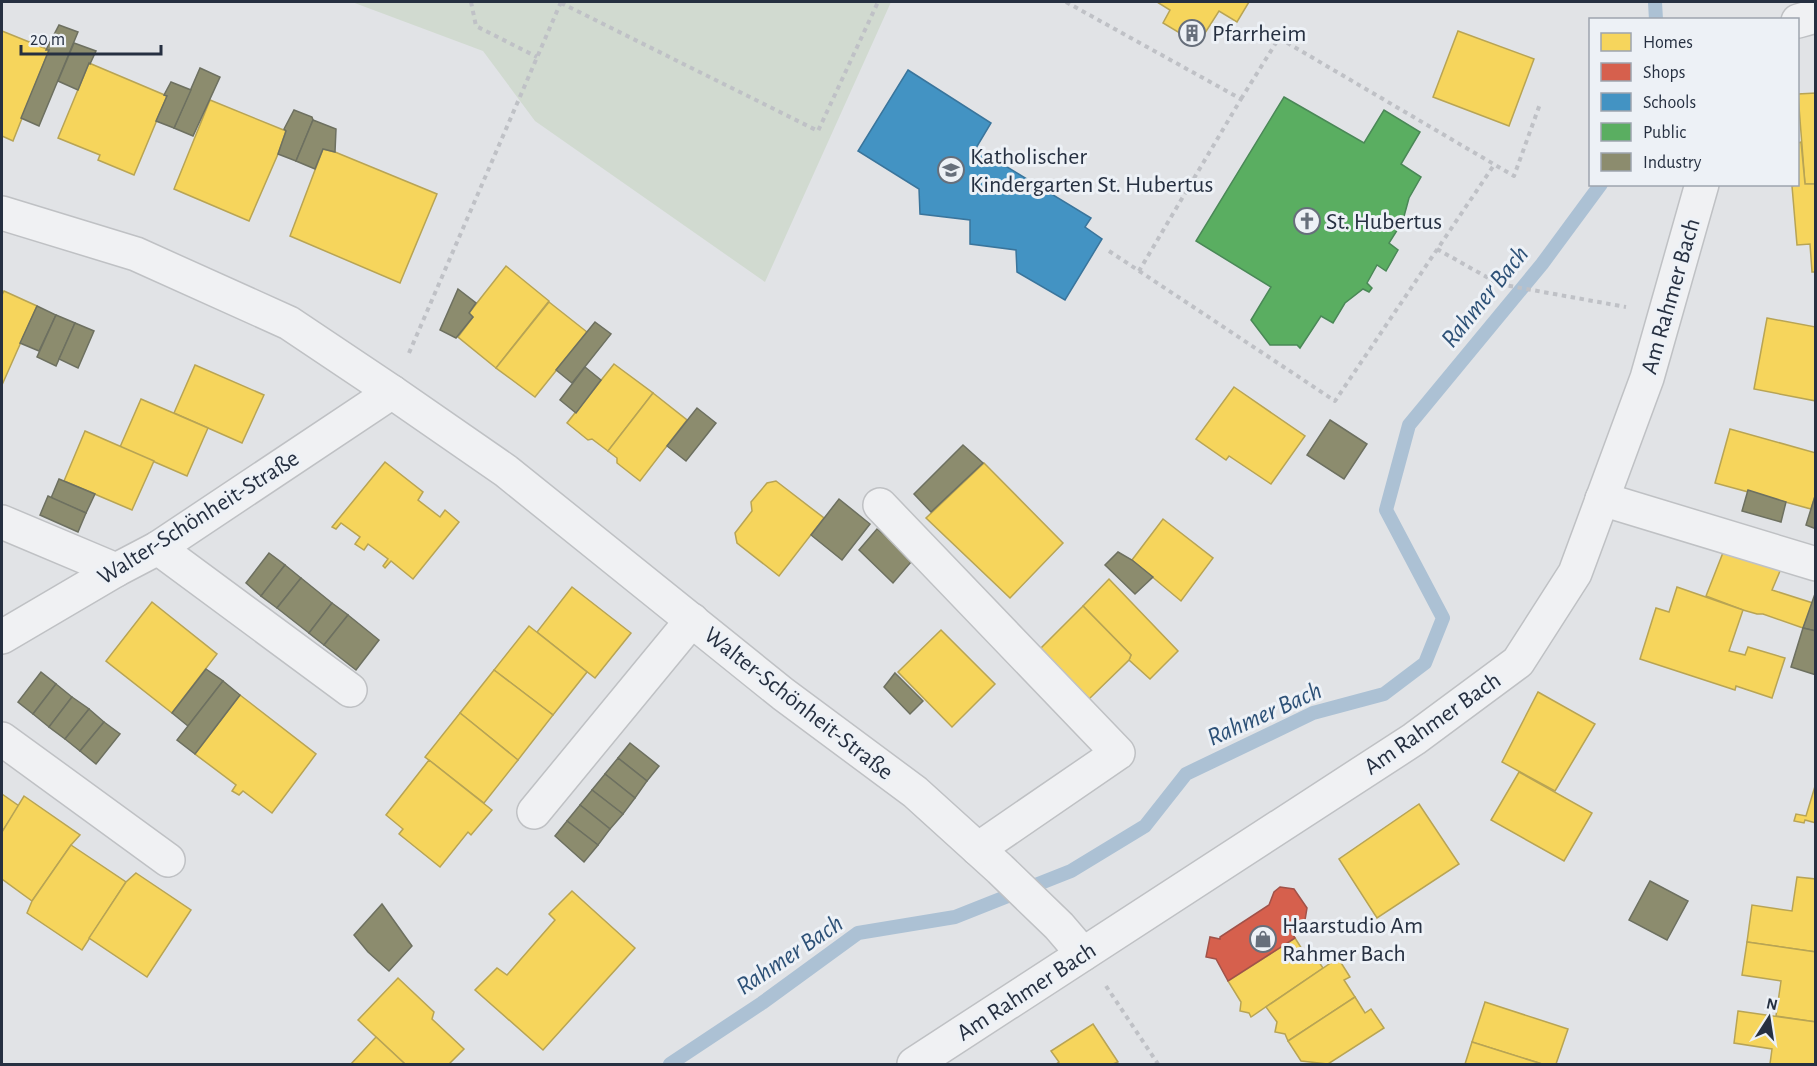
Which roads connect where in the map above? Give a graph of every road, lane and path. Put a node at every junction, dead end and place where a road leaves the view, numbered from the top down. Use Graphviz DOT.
graph roads {
  1 [pos="471,2"];
  2 [pos="561,2"];
  3 [pos="878,2"];
  4 [pos="1066,2"];
  5 [pos="1815,16"];
  6 [pos="1799,20"];
  7 [pos="537,57"];
  8 [pos="1241,99"];
  9 [pos="1540,104"];
  10 [pos="1494,165"];
  11 [pos="1701,186"];
  12 [pos="2,213"];
  13 [pos="1437,249"];
  14 [pos="1109,252"];
  15 [pos="1139,271"];
  16 [pos="1665,313"];
  17 [pos="392,393"];
  18 [pos="1602,499"];
  19 [pos="880,505"];
  20 [pos="2,522"];
  21 [pos="158,548"];
  22 [pos="1815,564"];
  23 [pos="116,570"];
  24 [pos="692,620"];
  25 [pos="2,637"];
  26 [pos="350,690"];
  27 [pos="2,739"];
  28 [pos="534,812"];
  29 [pos="989,859"];
  30 [pos="168,860"];
  31 [pos="1083,954"];
  32 [pos="914,1065"];
  33 [pos="1158,1065"];
  1 -- 7 [label="path"];
  2 -- 3 [label="path"];
  2 -- 7 [label="path"];
  4 -- 8 [label="path"];
  5 -- 6 [label="street"];
  7 -- 17 [label="path"];
  8 -- 10 [label="path"];
  8 -- 15 [label="path"];
  9 -- 10 [label="path"];
  10 -- 13 [label="path"];
  11 -- 16 [label="street, Am Rahmer Bach"];
  12 -- 17 [label="street, Walter-Schönheit-Straße"];
  13 -- 15 [label="path"];
  13 -- 16 [label="path"];
  14 -- 15 [label="path"];
  16 -- 18 [label="street, Am Rahmer Bach"];
  17 -- 21 [label="street, Walter-Schönheit-Straße"];
  17 -- 24 [label="street, Walter-Schönheit-Straße"];
  18 -- 22 [label="street"];
  18 -- 31 [label="street, Am Rahmer Bach"];
  19 -- 29 [label="street"];
  20 -- 23 [label="street"];
  21 -- 23 [label="street, Walter-Schönheit-Straße"];
  21 -- 26 [label="street"];
  23 -- 25 [label="street, Walter-Schönheit-Straße"];
  24 -- 28 [label="street"];
  24 -- 29 [label="street, Walter-Schönheit-Straße"];
  27 -- 30 [label="street"];
  29 -- 31 [label="street, Walter-Schönheit-Straße"];
  31 -- 32 [label="street, Am Rahmer Bach"];
  31 -- 33 [label="path"];
}
